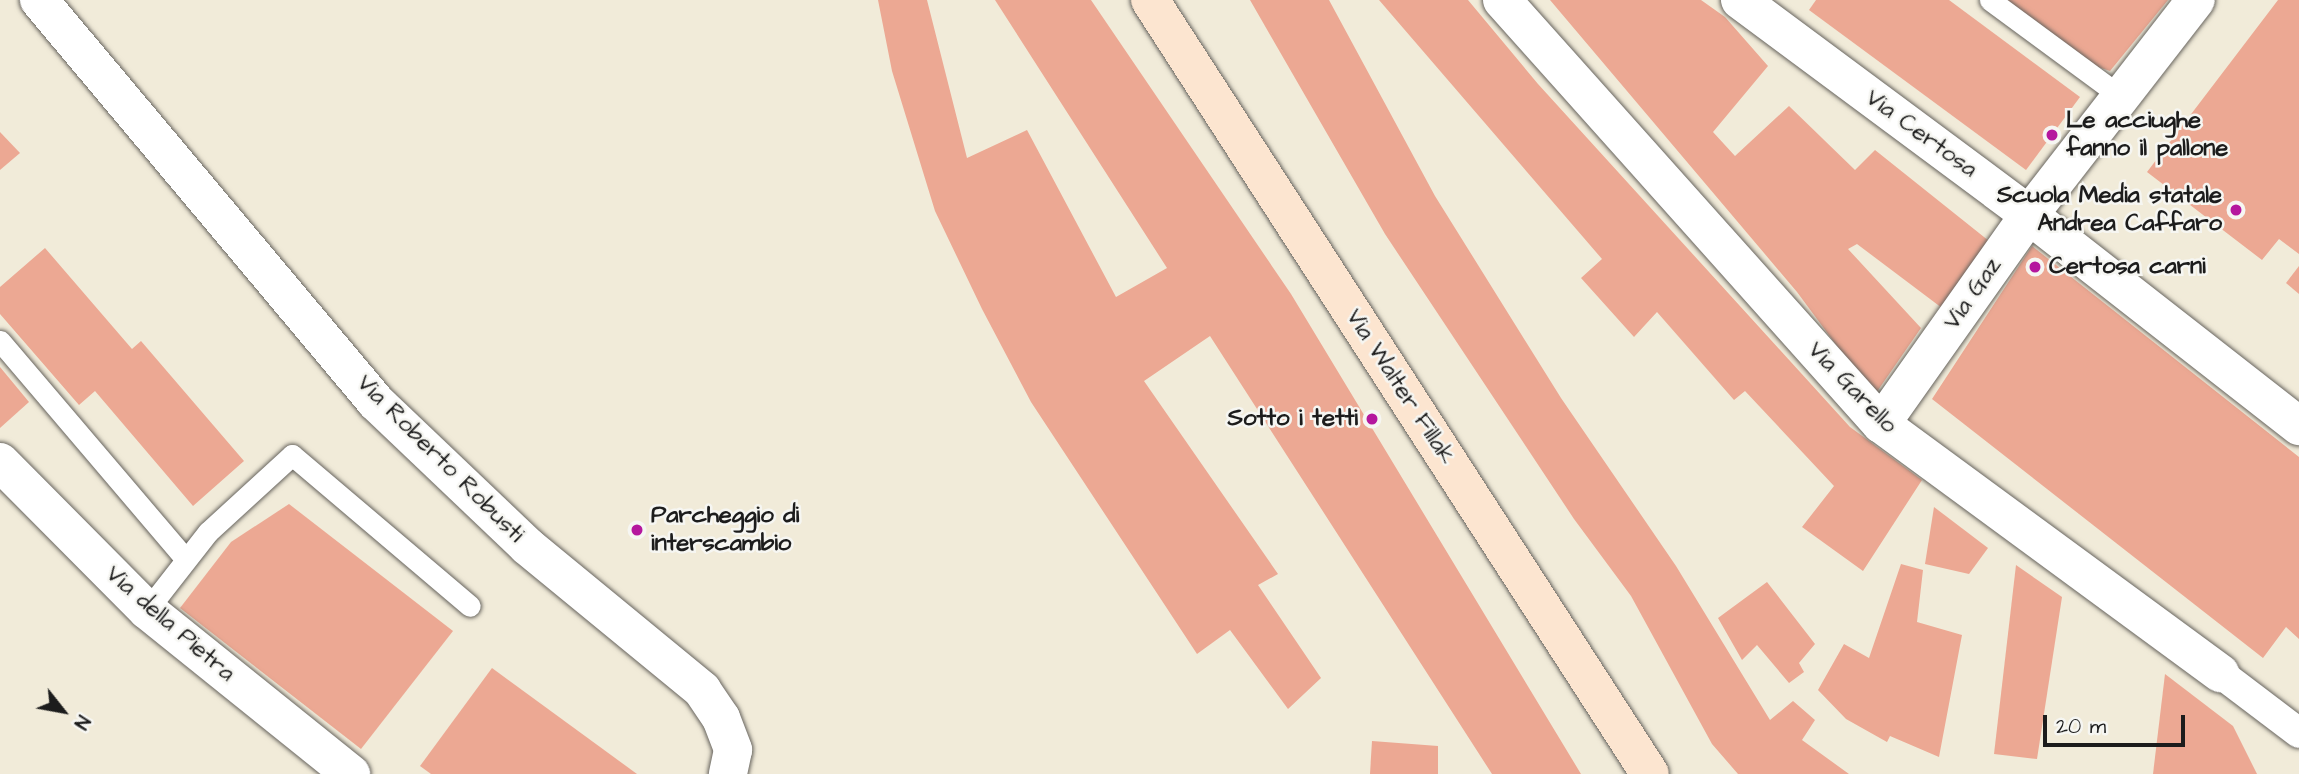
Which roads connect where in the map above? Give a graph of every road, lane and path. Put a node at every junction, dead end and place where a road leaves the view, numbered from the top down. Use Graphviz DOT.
graph roads {
  1 [pos="39,0"];
  2 [pos="1150,0"];
  3 [pos="1502,0"];
  4 [pos="1990,0"];
  5 [pos="2196,0"];
  6 [pos="1764,7"];
  7 [pos="2123,98"];
  8 [pos="2029,215"];
  9 [pos="0,341"];
  10 [pos="1881,424"];
  11 [pos="2299,426"];
  12 [pos="0,463"];
  13 [pos="185,558"];
  14 [pos="470,606"];
  15 [pos="147,610"];
  16 [pos="2220,673"];
  17 [pos="2299,733"];
  18 [pos="351,774"];
  19 [pos="728,774"];
  20 [pos="1650,774"];
  1 -- 19 [label="street, Via Roberto Robusti"];
  2 -- 20 [label="main road, Via Walter Fillak"];
  3 -- 10 [label="street, Via Garello"];
  4 -- 7 [label="lane"];
  5 -- 7 [label="street, Via Gaz"];
  6 -- 8 [label="street, Via Certosa"];
  7 -- 8 [label="street, Via Gaz"];
  8 -- 10 [label="street, Via Gaz"];
  8 -- 11 [label="street, Via Certosa"];
  9 -- 13 [label="lane"];
  10 -- 16 [label="street, Via Garello"];
  12 -- 15 [label="street, Via della Pietra"];
  13 -- 14 [label="lane"];
  13 -- 15 [label="lane"];
  15 -- 18 [label="street, Via della Pietra"];
  16 -- 17 [label="street, Via Garello"];
}
